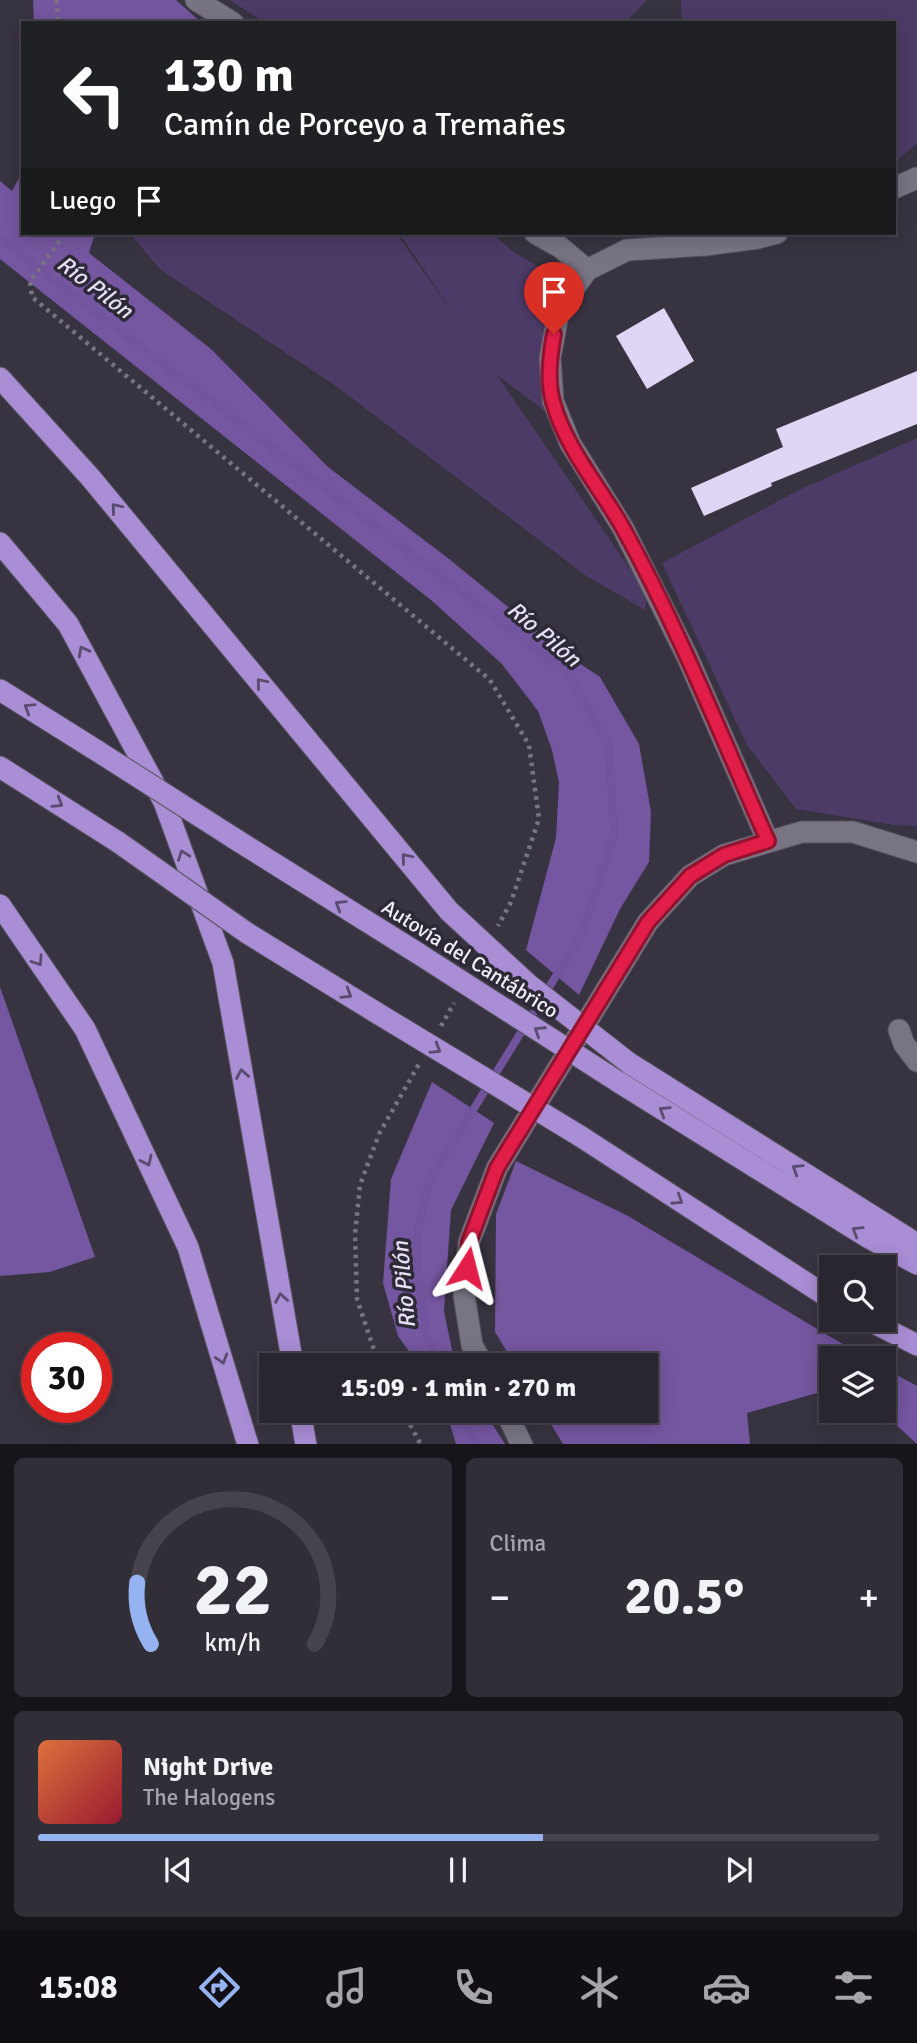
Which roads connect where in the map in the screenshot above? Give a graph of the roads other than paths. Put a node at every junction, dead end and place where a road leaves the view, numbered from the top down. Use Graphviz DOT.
graph roads {
  1 [pos="196,0"];
  2 [pos="230,21"];
  3 [pos="917,178"];
  4 [pos="896,187"];
  5 [pos="539,235"];
  6 [pos="771,235"];
  7 [pos="587,270"];
  8 [pos="0,378"];
  9 [pos="0,543"];
  10 [pos="0,690"];
  11 [pos="0,767"];
  12 [pos="768,841"];
  13 [pos="917,852"];
  14 [pos="0,905"];
  15 [pos="899,1030"];
  16 [pos="917,1061"];
  17 [pos="917,1244"];
  18 [pos="917,1264"];
  19 [pos="819,1290"];
  20 [pos="892,1332"];
  21 [pos="917,1345"];
  22 [pos="291,1353"];
  23 [pos="476,1353"];
  24 [pos="302,1423"];
  25 [pos="512,1423"];
  26 [pos="248,1444"];
  27 [pos="306,1444"];
  28 [pos="522,1444"];
  1 -- 2 [label="street"];
  3 -- 4 [label="street"];
  5 -- 7 [label="street"];
  6 -- 7 [label="street"];
  7 -- 12 [label="street"];
  17 -- 8 [label="highway, one-way, bridge"];
  22 -- 9 [label="highway, one-way"];
  18 -- 10 [label="highway, Autovía del Cantábrico, one-way, bridge"];
  11 -- 19 [label="highway, one-way, bridge"];
  12 -- 13 [label="street"];
  12 -- 23 [label="street"];
  14 -- 26 [label="highway, one-way"];
  15 -- 16 [label="street"];
  20 -- 21 [label="highway"];
  24 -- 27 [label="highway"];
  25 -- 28 [label="street"];
}
